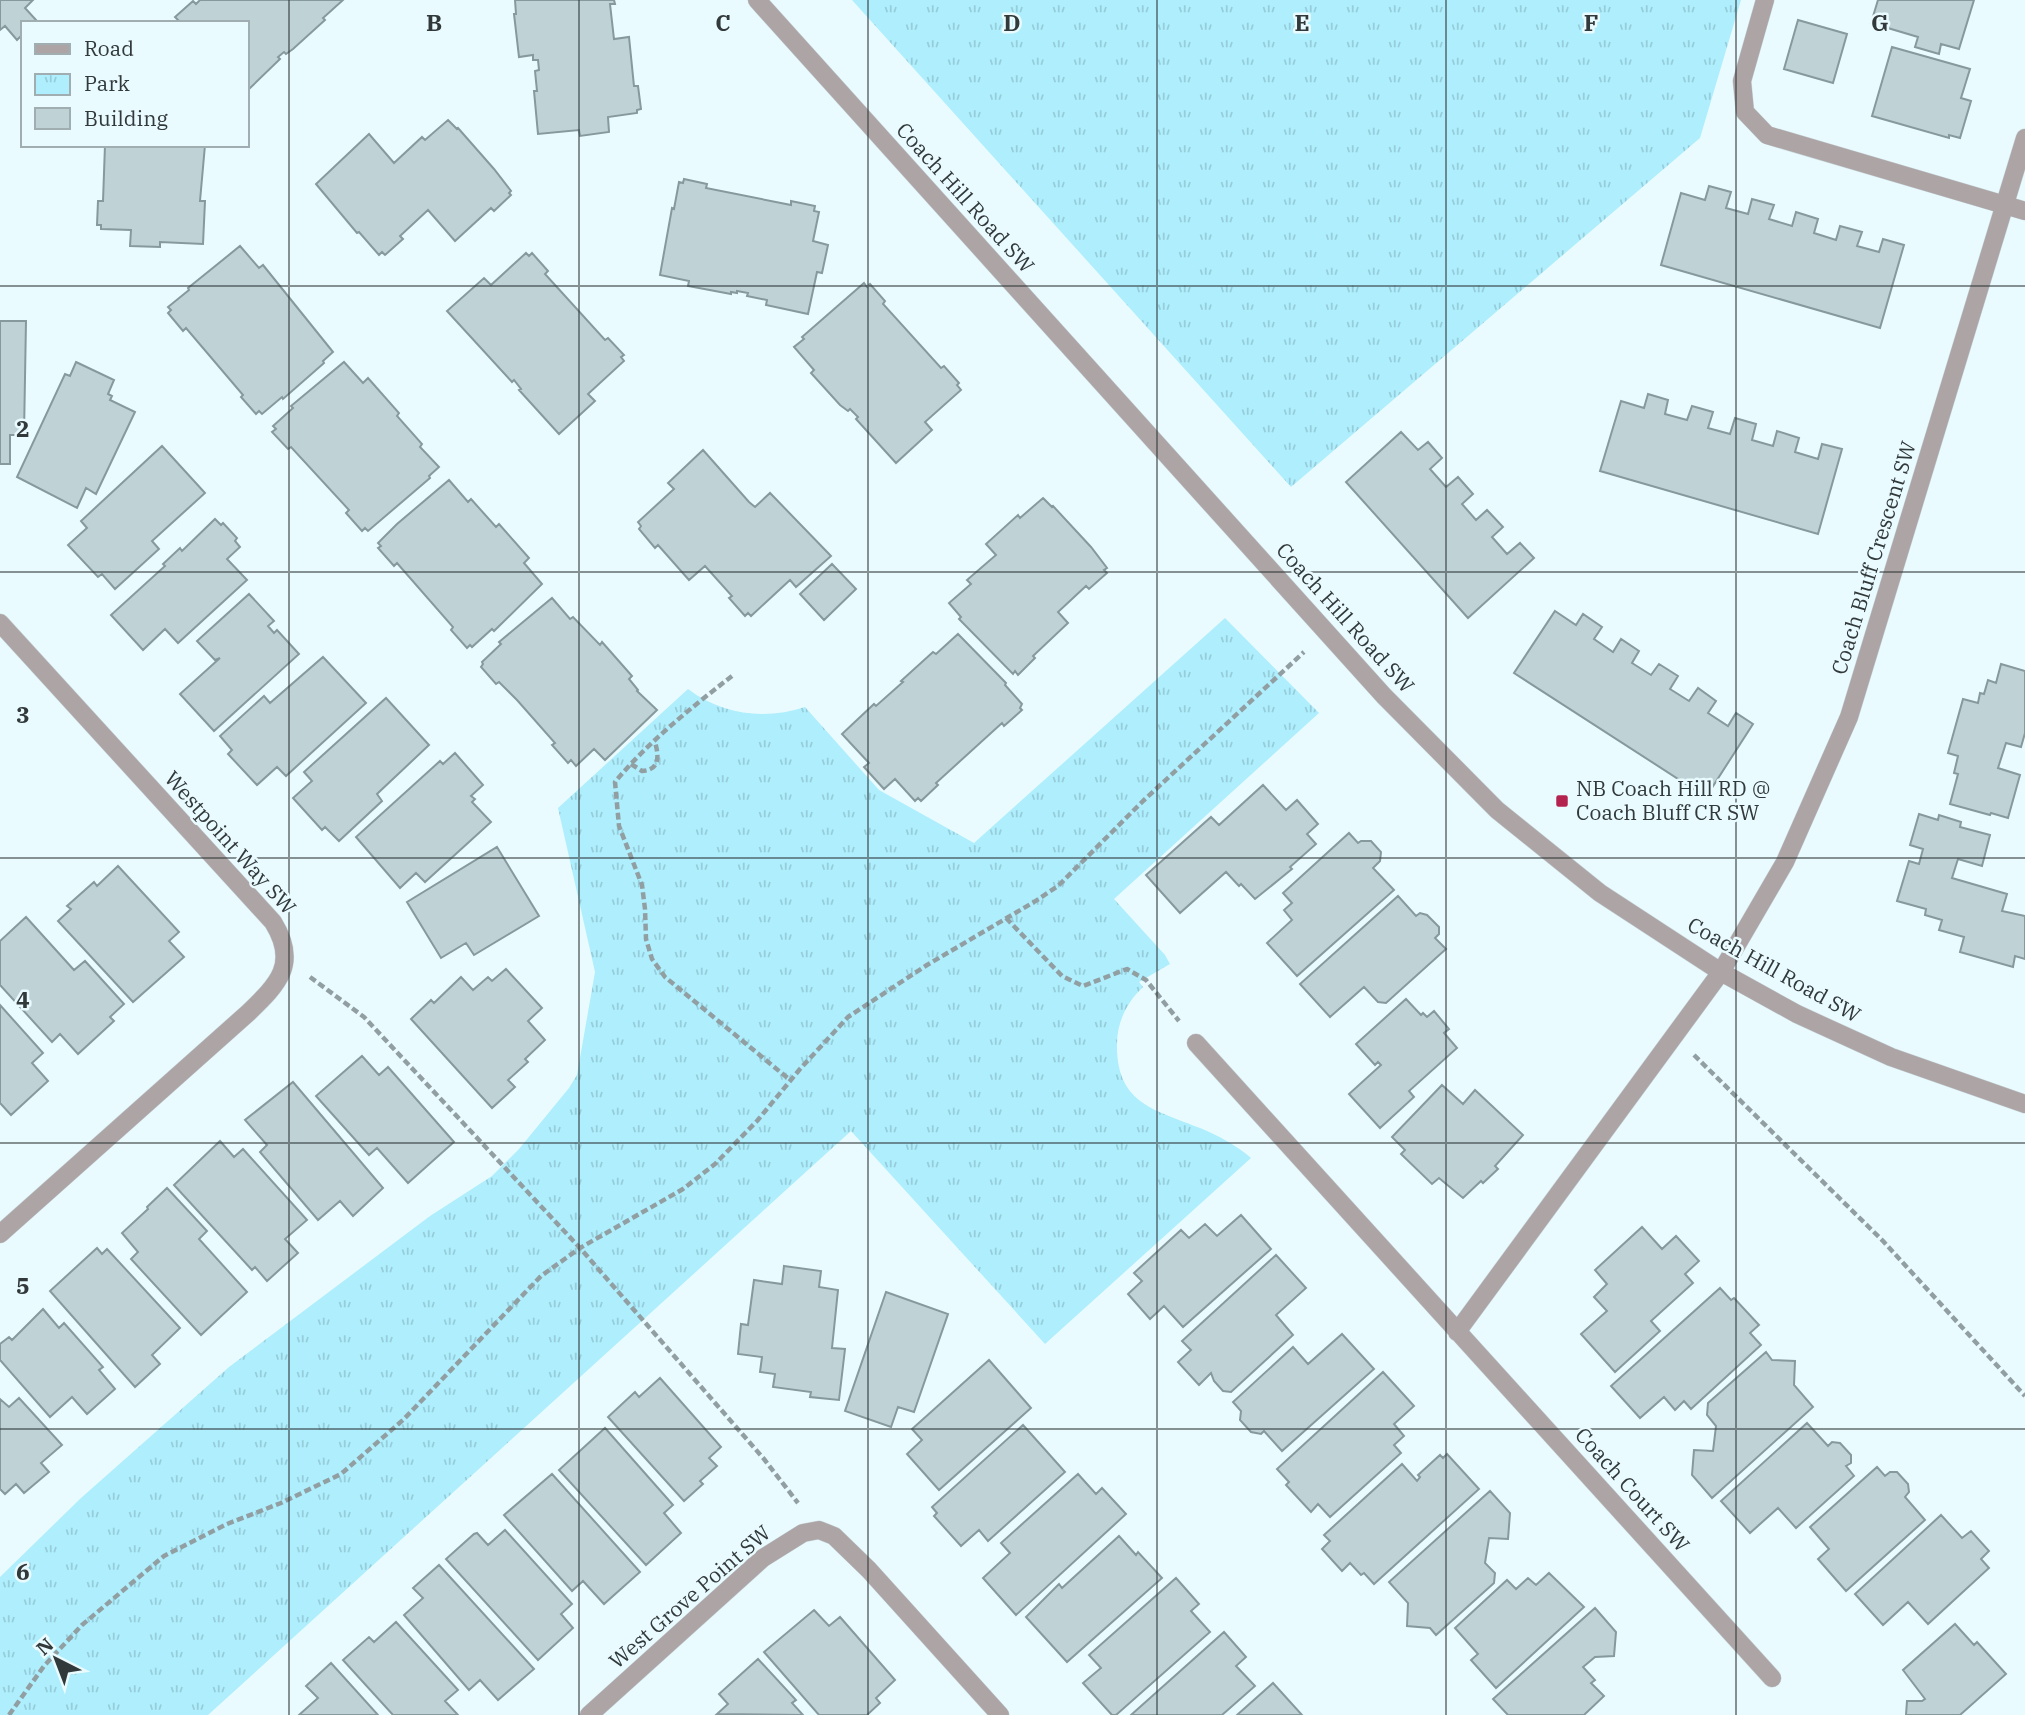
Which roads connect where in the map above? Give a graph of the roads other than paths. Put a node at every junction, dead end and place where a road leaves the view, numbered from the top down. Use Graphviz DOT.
graph roads {
  1 [pos="757,0"];
  2 [pos="1765,0"];
  3 [pos="2025,138"];
  4 [pos="2005,205"];
  5 [pos="2025,211"];
  6 [pos="0,622"];
  7 [pos="1721,972"];
  8 [pos="1196,1042"];
  9 [pos="2025,1104"];
  10 [pos="0,1234"];
  11 [pos="1457,1332"];
  12 [pos="1772,1678"];
  13 [pos="589,1715"];
  14 [pos="1000,1715"];
  1 -- 7 [label="street, Coach Hill Road SW"];
  2 -- 4 [label="street"];
  3 -- 4 [label="street, Coach Bluff Crescent SW"];
  4 -- 5 [label="street"];
  4 -- 7 [label="street, Coach Bluff Crescent SW"];
  6 -- 10 [label="street, Westpoint Way SW"];
  7 -- 9 [label="street, Coach Hill Road SW"];
  7 -- 11 [label="street"];
  8 -- 11 [label="street, Coach Court SW"];
  11 -- 12 [label="street, Coach Court SW"];
  13 -- 14 [label="street, West Grove Point SW"];
}
